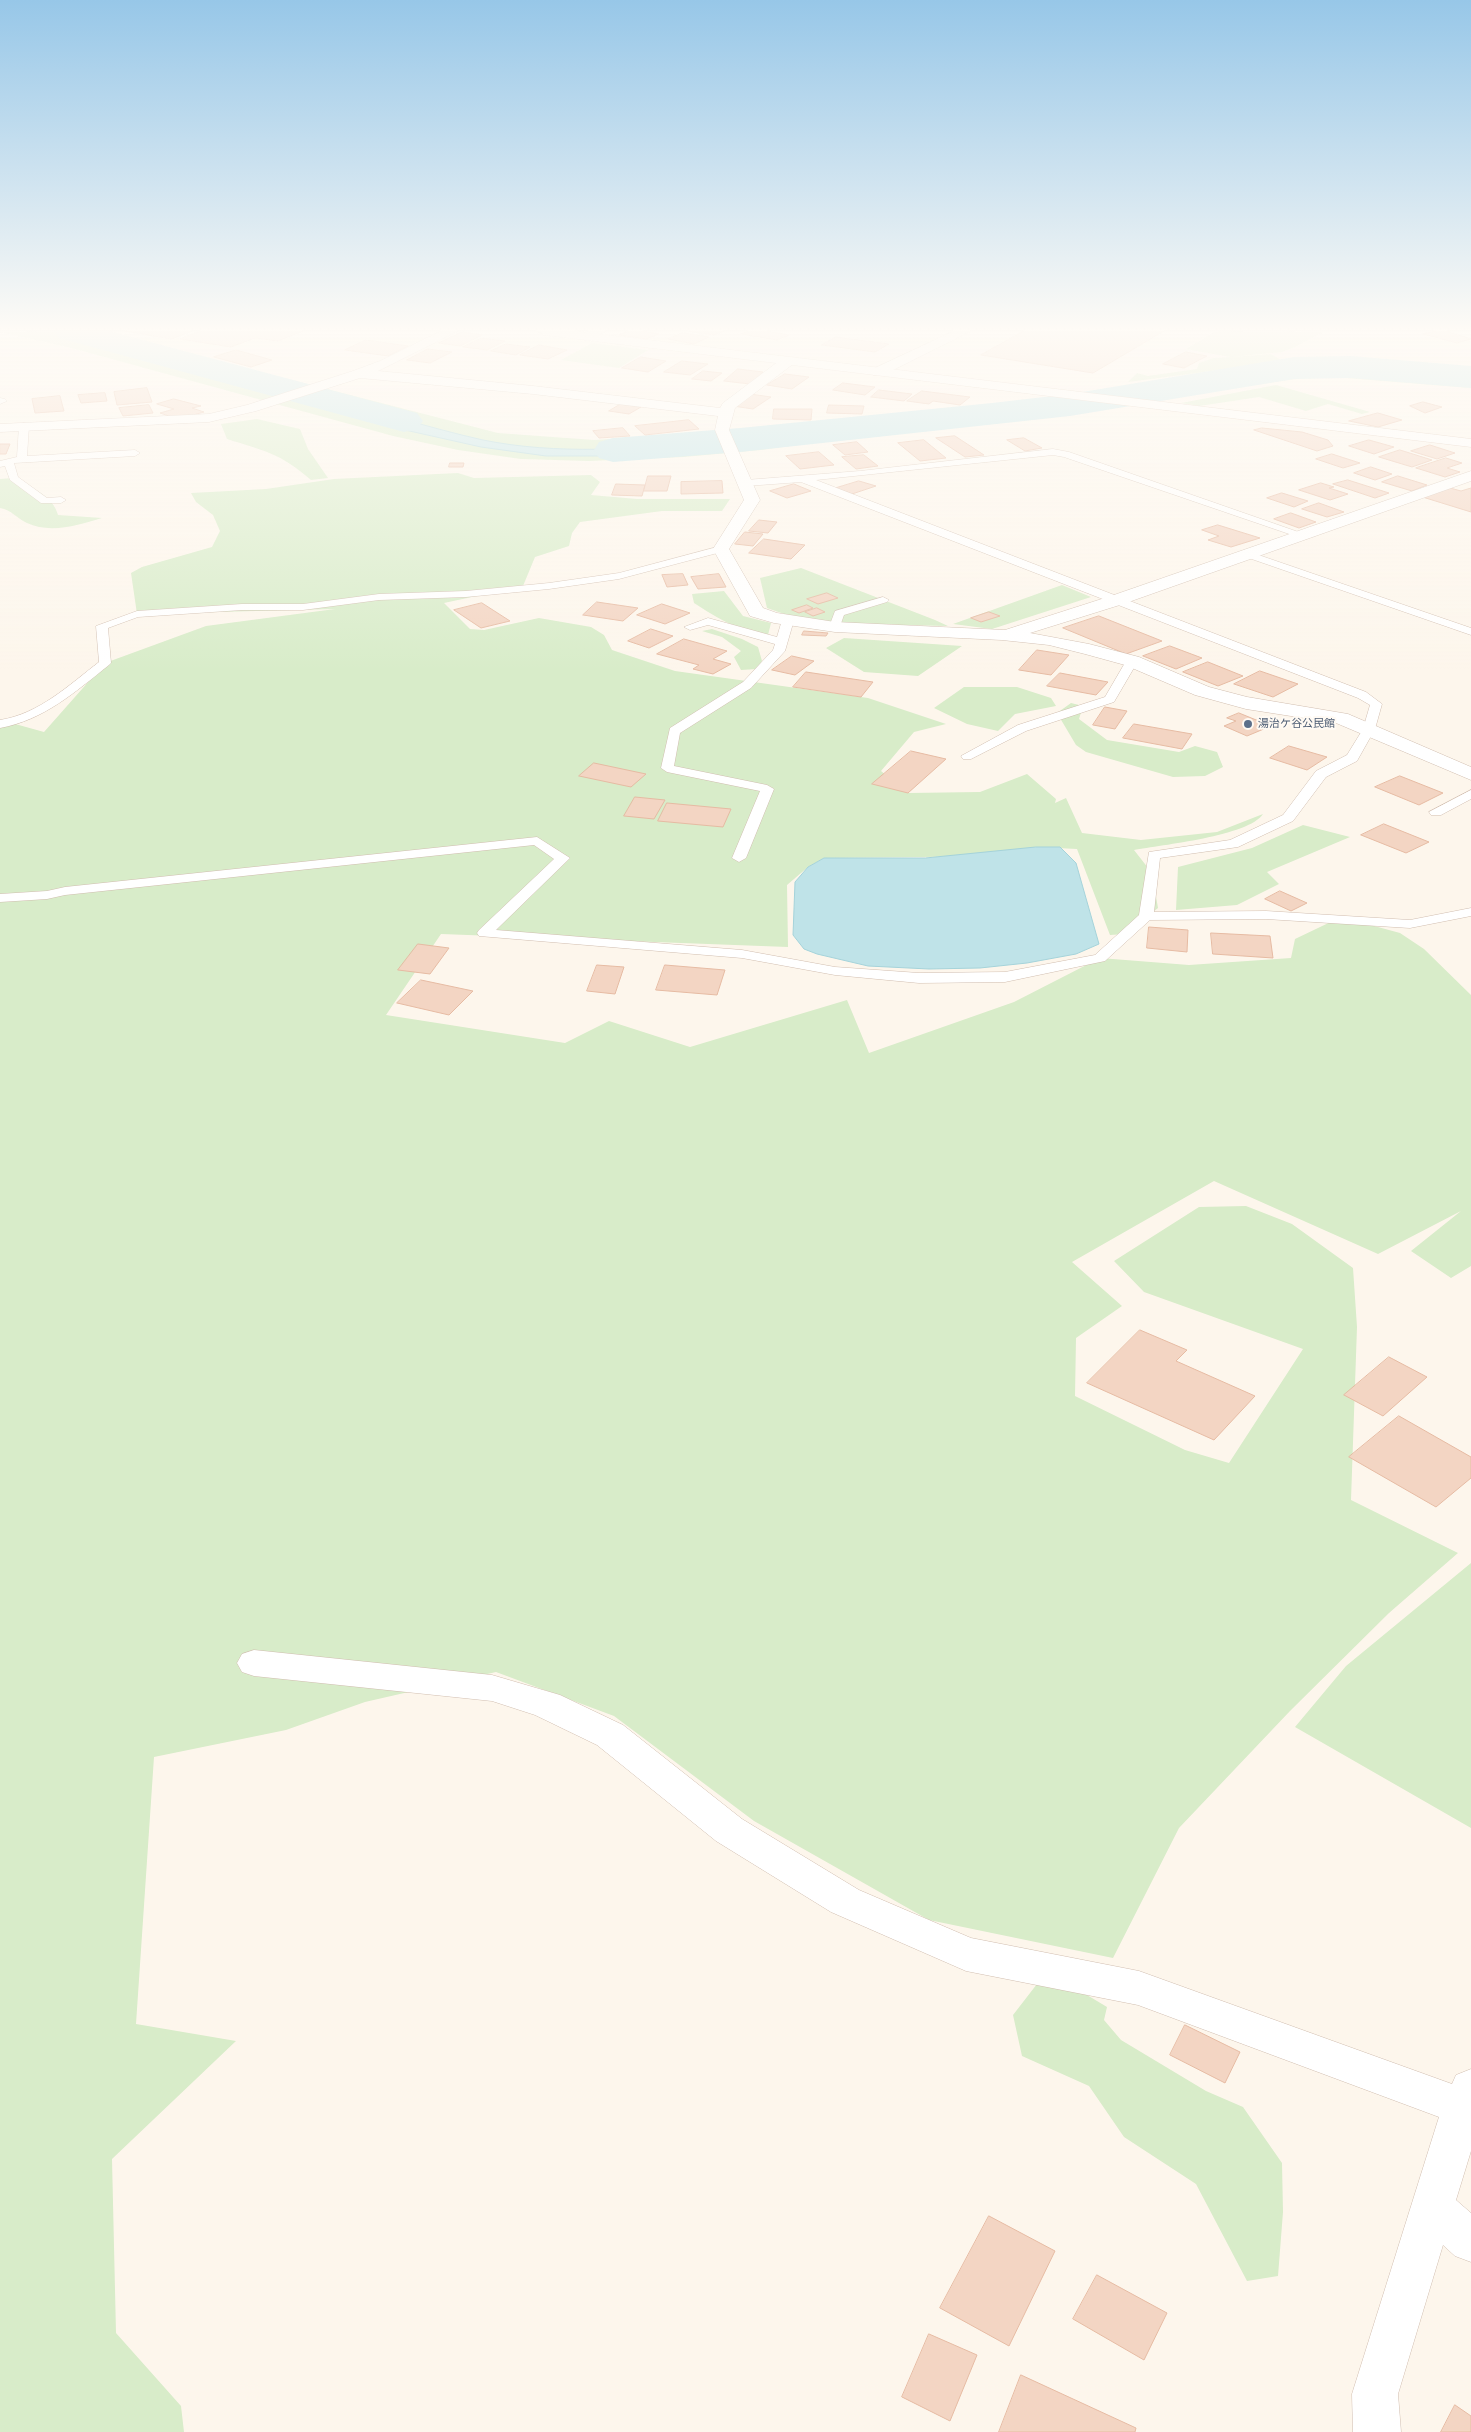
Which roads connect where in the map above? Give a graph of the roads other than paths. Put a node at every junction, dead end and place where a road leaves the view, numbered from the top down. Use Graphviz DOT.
graph roads {
  1 [pos="23,444"];
  2 [pos="729,444"];
  3 [pos="134,453"];
  4 [pos="22,459"];
  5 [pos="3,462"];
  6 [pos="1471,476"];
  7 [pos="802,478"];
  8 [pos="746,483"];
  9 [pos="61,500"];
  10 [pos="1302,535"];
  11 [pos="721,549"];
  12 [pos="1248,554"];
  13 [pos="883,600"];
  14 [pos="1117,600"];
  15 [pos="788,620"];
  16 [pos="690,627"];
  17 [pos="834,627"];
  18 [pos="1471,632"];
  19 [pos="1002,635"];
  20 [pos="782,642"];
  21 [pos="1132,661"];
  22 [pos="0,724"];
  23 [pos="1369,729"];
  24 [pos="967,756"];
  25 [pos="1471,774"];
  26 [pos="1471,794"];
  27 [pos="1436,812"];
  28 [pos="739,858"];
  29 [pos="0,898"];
  30 [pos="1471,912"];
  31 [pos="1146,916"];
  32 [pos="254,1663"];
  33 [pos="1467,2098"];
  34 [pos="1432,2207"];
  35 [pos="1471,2241"];
  36 [pos="1377,2432"];
  1 -- 4 [label="lane"];
  2 -- 8 [label="street"];
  3 -- 4 [label="lane"];
  4 -- 5 [label="lane"];
  5 -- 9 [label="lane"];
  6 -- 10 [label="street"];
  7 -- 8 [label="lane"];
  7 -- 10 [label="lane"];
  7 -- 14 [label="lane"];
  8 -- 11 [label="street"];
  10 -- 12 [label="street"];
  11 -- 15 [label="street"];
  11 -- 22 [label="lane"];
  12 -- 14 [label="street"];
  12 -- 18 [label="lane"];
  13 -- 17 [label="lane"];
  14 -- 19 [label="street"];
  14 -- 23 [label="lane"];
  15 -- 17 [label="street"];
  15 -- 20 [label="lane"];
  16 -- 20 [label="lane"];
  17 -- 19 [label="street"];
  19 -- 21 [label="street"];
  20 -- 28 [label="lane"];
  21 -- 23 [label="street"];
  21 -- 24 [label="lane"];
  23 -- 25 [label="street"];
  23 -- 31 [label="lane"];
  26 -- 27 [label="lane"];
  29 -- 31 [label="lane"];
  30 -- 31 [label="lane"];
  32 -- 33 [label="street"];
  33 -- 34 [label="street"];
  34 -- 35 [label="street"];
  34 -- 36 [label="street"];
}
